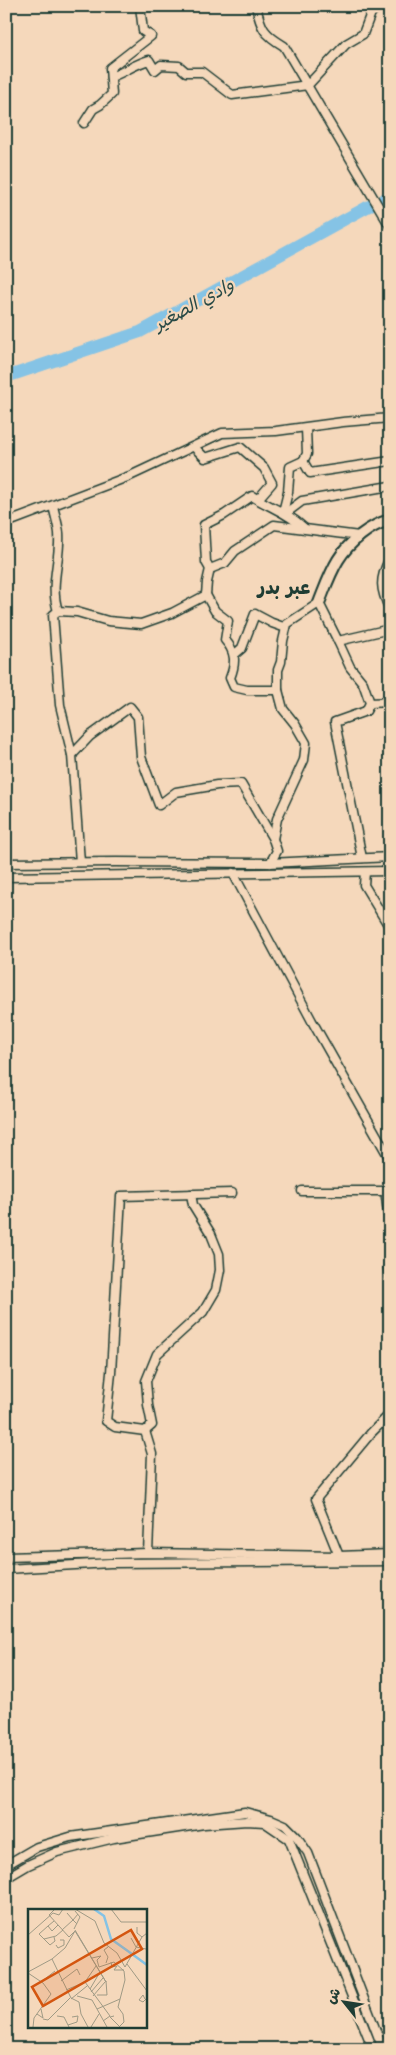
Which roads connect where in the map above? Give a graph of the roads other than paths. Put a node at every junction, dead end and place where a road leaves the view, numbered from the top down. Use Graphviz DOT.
graph roads {
  1 [pos="140,6"];
  2 [pos="256,6"];
  3 [pos="378,6"];
  4 [pos="111,76"];
  5 [pos="308,85"];
  6 [pos="84,124"];
  7 [pos="390,226"];
  8 [pos="390,418"];
  9 [pos="306,428"];
  10 [pos="194,447"];
  11 [pos="303,461"];
  12 [pos="390,461"];
  13 [pos="390,486"];
  14 [pos="258,500"];
  15 [pos="53,506"];
  16 [pos="284,513"];
  17 [pos="390,520"];
  18 [pos="6,523"];
  19 [pos="304,528"];
  20 [pos="360,536"];
  21 [pos="390,558"];
  22 [pos="210,569"];
  23 [pos="206,595"];
  24 [pos="319,602"];
  25 [pos="390,610"];
  26 [pos="58,611"];
  27 [pos="286,628"];
  28 [pos="390,629"];
  29 [pos="338,640"];
  30 [pos="235,654"];
  31 [pos="278,690"];
  32 [pos="390,702"];
  33 [pos="370,703"];
  34 [pos="72,755"];
  35 [pos="273,839"];
  36 [pos="362,858"];
  37 [pos="390,858"];
  38 [pos="80,862"];
  39 [pos="6,863"];
  40 [pos="270,863"];
  41 [pos="365,872"];
  42 [pos="390,872"];
  43 [pos="233,873"];
  44 [pos="6,877"];
  45 [pos="390,928"];
  46 [pos="390,1159"];
  47 [pos="302,1191"];
  48 [pos="390,1191"];
  49 [pos="232,1193"];
  50 [pos="191,1194"];
  51 [pos="390,1228"];
  52 [pos="390,1258"];
  53 [pos="390,1279"];
  54 [pos="390,1414"];
  55 [pos="145,1431"];
  56 [pos="148,1553"];
  57 [pos="390,1554"];
  58 [pos="339,1556"];
  59 [pos="6,1557"];
  60 [pos="390,1561"];
  61 [pos="6,1569"];
  62 [pos="6,1865"];
  63 [pos="6,1878"];
  64 [pos="373,2049"];
  65 [pos="383,2049"];
  1 -- 4 [label="street"];
  2 -- 5 [label="street"];
  3 -- 5 [label="street"];
  4 -- 5 [label="street"];
  4 -- 6 [label="street"];
  5 -- 7 [label="street"];
  8 -- 9 [label="street"];
  9 -- 10 [label="street"];
  9 -- 11 [label="street"];
  10 -- 14 [label="street"];
  10 -- 15 [label="street"];
  11 -- 12 [label="street"];
  11 -- 16 [label="street"];
  13 -- 16 [label="street"];
  14 -- 16 [label="street"];
  14 -- 22 [label="street"];
  15 -- 18 [label="street"];
  15 -- 26 [label="street"];
  16 -- 19 [label="street"];
  17 -- 20 [label="street"];
  19 -- 20 [label="street"];
  19 -- 22 [label="street"];
  20 -- 24 [label="street"];
  21 -- 25 [label="street"];
  22 -- 23 [label="street"];
  23 -- 26 [label="street"];
  23 -- 30 [label="street"];
  24 -- 27 [label="street"];
  24 -- 29 [label="street"];
  26 -- 34 [label="street"];
  27 -- 30 [label="street"];
  27 -- 31 [label="street"];
  28 -- 29 [label="street"];
  29 -- 33 [label="street"];
  30 -- 31 [label="street"];
  31 -- 35 [label="street"];
  32 -- 33 [label="street"];
  33 -- 36 [label="street"];
  34 -- 35 [label="street"];
  34 -- 38 [label="street"];
  35 -- 40 [label="street"];
  36 -- 37 [label="street"];
  36 -- 40 [label="street"];
  38 -- 39 [label="street"];
  38 -- 40 [label="street"];
  41 -- 42 [label="street"];
  41 -- 43 [label="street"];
  41 -- 45 [label="street"];
  43 -- 44 [label="street"];
  43 -- 46 [label="street"];
  47 -- 48 [label="street"];
  48 -- 51 [label="street"];
  49 -- 50 [label="street"];
  50 -- 55 [label="street"];
  50 -- 55 [label="street"];
  52 -- 53 [label="street"];
  54 -- 58 [label="street"];
  55 -- 56 [label="street"];
  56 -- 58 [label="street"];
  56 -- 59 [label="street"];
  57 -- 58 [label="street"];
  60 -- 61 [label="street"];
  62 -- 65 [label="street"];
  63 -- 64 [label="street"];
}
